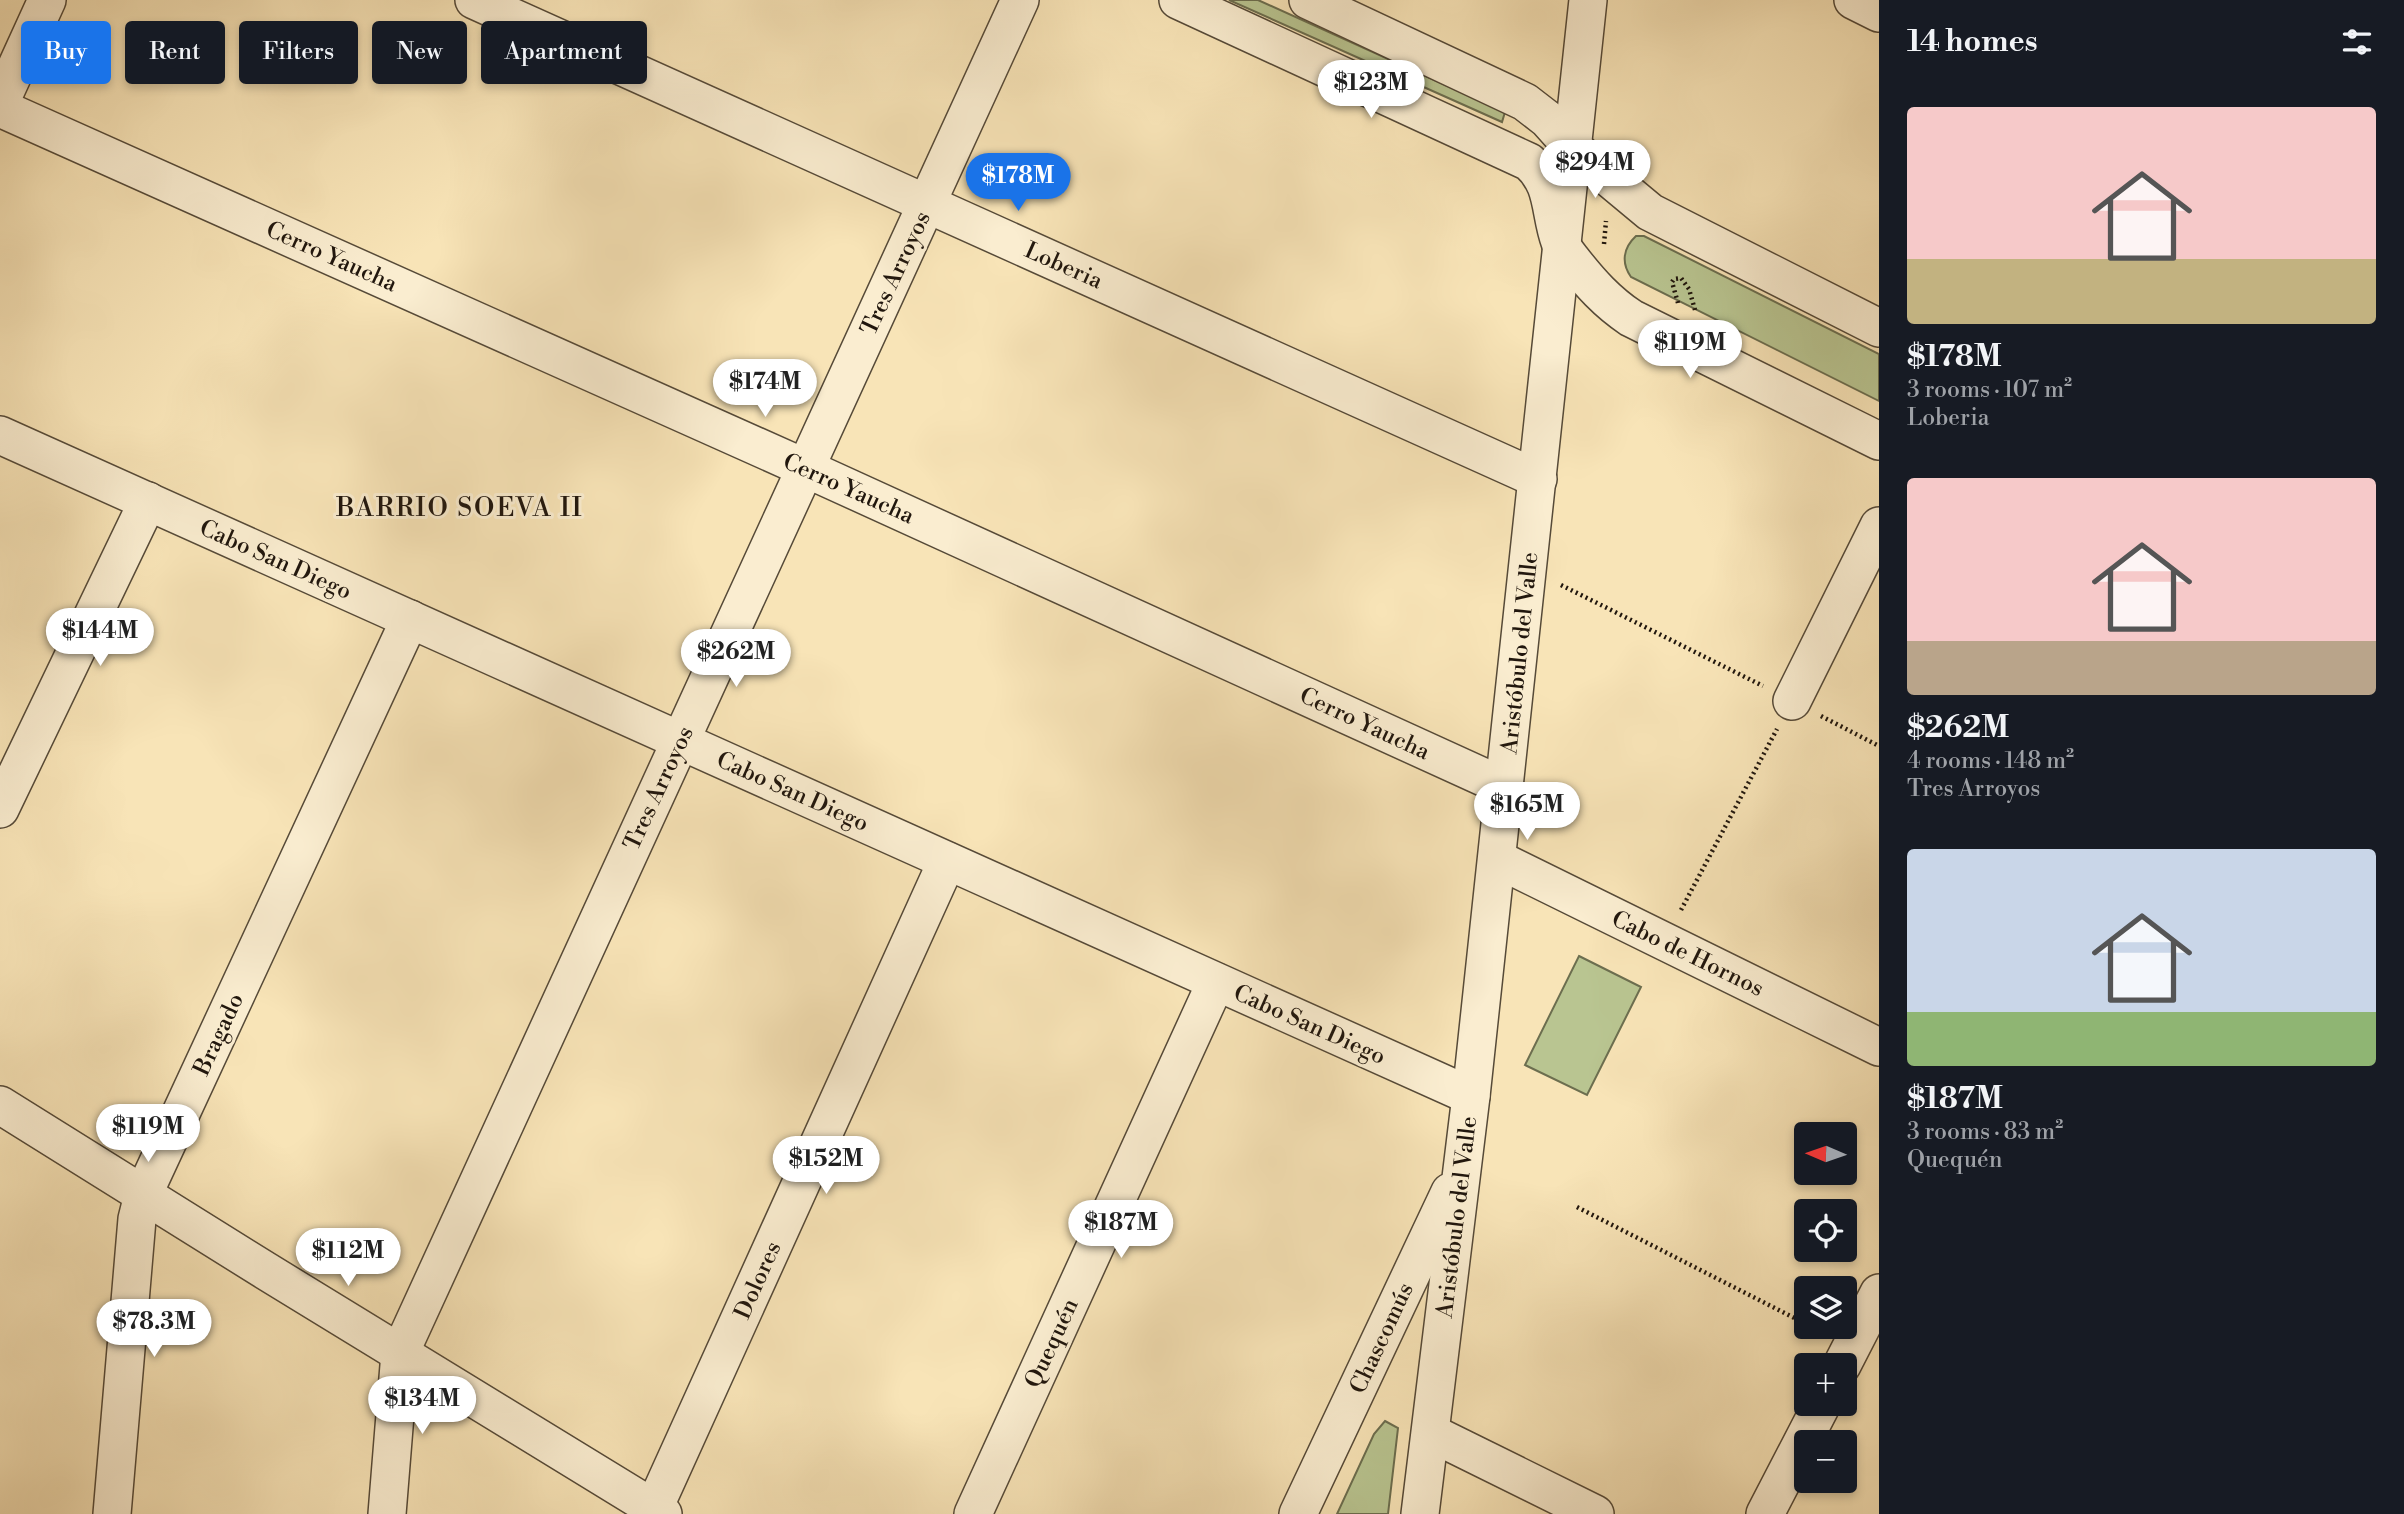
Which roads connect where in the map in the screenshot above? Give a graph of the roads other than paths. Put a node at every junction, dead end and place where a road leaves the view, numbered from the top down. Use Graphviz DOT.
graph roads {
  1 [pos="47,0"];
  2 [pos="474,0"];
  3 [pos="1020,0"];
  4 [pos="1178,0"];
  5 [pos="1308,0"];
  6 [pos="1588,0"];
  7 [pos="1853,0"];
  8 [pos="1879,13"];
  9 [pos="0,106"];
  10 [pos="1573,148"];
  11 [pos="926,203"];
  12 [pos="1561,244"];
  13 [pos="1879,328"];
  14 [pos="0,435"];
  15 [pos="1879,441"];
  16 [pos="805,468"];
  17 [pos="1538,479"];
  18 [pos="148,501"];
  19 [pos="1879,526"];
  20 [pos="410,619"];
  21 [pos="1792,701"];
  22 [pos="680,741"];
  23 [pos="1504,787"];
  24 [pos="0,809"];
  25 [pos="1497,859"];
  26 [pos="947,861"];
  27 [pos="1216,982"];
  28 [pos="1879,1047"];
  29 [pos="1471,1096"];
  30 [pos="0,1105"];
  31 [pos="1463,1163"];
  32 [pos="143,1195"];
  33 [pos="1879,1293"];
  34 [pos="400,1353"];
  35 [pos="1848,1353"];
  36 [pos="1816,1416"];
  37 [pos="1431,1433"];
  38 [pos="658,1511"];
  39 [pos="112,1514"];
  40 [pos="387,1514"];
  41 [pos="973,1514"];
  42 [pos="1298,1514"];
  43 [pos="1420,1514"];
  44 [pos="1595,1514"];
  45 [pos="1765,1514"];
  1 -- 9 [label="street"];
  2 -- 11 [label="street, Loberia"];
  3 -- 11 [label="street, Tres Arroyos"];
  4 -- 12 [label="street"];
  5 -- 10 [label="street"];
  6 -- 10 [label="street, Aristóbulo del Valle"];
  7 -- 8 [label="street"];
  9 -- 16 [label="street, Cerro Yaucha"];
  10 -- 12 [label="street, Aristóbulo del Valle"];
  10 -- 13 [label="street"];
  11 -- 16 [label="street, Tres Arroyos"];
  11 -- 17 [label="street, Loberia"];
  12 -- 15 [label="street"];
  12 -- 17 [label="street, Aristóbulo del Valle"];
  14 -- 18 [label="street, Cabo San Diego"];
  16 -- 22 [label="street, Tres Arroyos"];
  16 -- 23 [label="street, Cerro Yaucha"];
  17 -- 23 [label="street, Aristóbulo del Valle"];
  18 -- 20 [label="street, Cabo San Diego"];
  18 -- 24 [label="street"];
  19 -- 21 [label="street"];
  20 -- 22 [label="street, Cabo San Diego"];
  20 -- 32 [label="street, Bragado"];
  22 -- 26 [label="street, Cabo San Diego"];
  22 -- 34 [label="street, Tres Arroyos"];
  23 -- 25 [label="street, Aristóbulo del Valle"];
  25 -- 28 [label="street, Cabo de Hornos"];
  25 -- 29 [label="street, Aristóbulo del Valle"];
  26 -- 27 [label="street, Cabo San Diego"];
  26 -- 38 [label="street, Dolores"];
  27 -- 29 [label="street, Cabo San Diego"];
  27 -- 41 [label="street, Quequén"];
  29 -- 31 [label="street, Aristóbulo del Valle"];
  30 -- 32 [label="street"];
  31 -- 37 [label="street, Aristóbulo del Valle"];
  31 -- 42 [label="street, Chascomús"];
  32 -- 34 [label="street"];
  32 -- 39 [label="street, Bragado"];
  33 -- 35 [label="street"];
  34 -- 38 [label="street"];
  34 -- 40 [label="street, Tres Arroyos"];
  36 -- 45 [label="street"];
  37 -- 43 [label="street, Aristóbulo del Valle"];
  37 -- 44 [label="street"];
}
